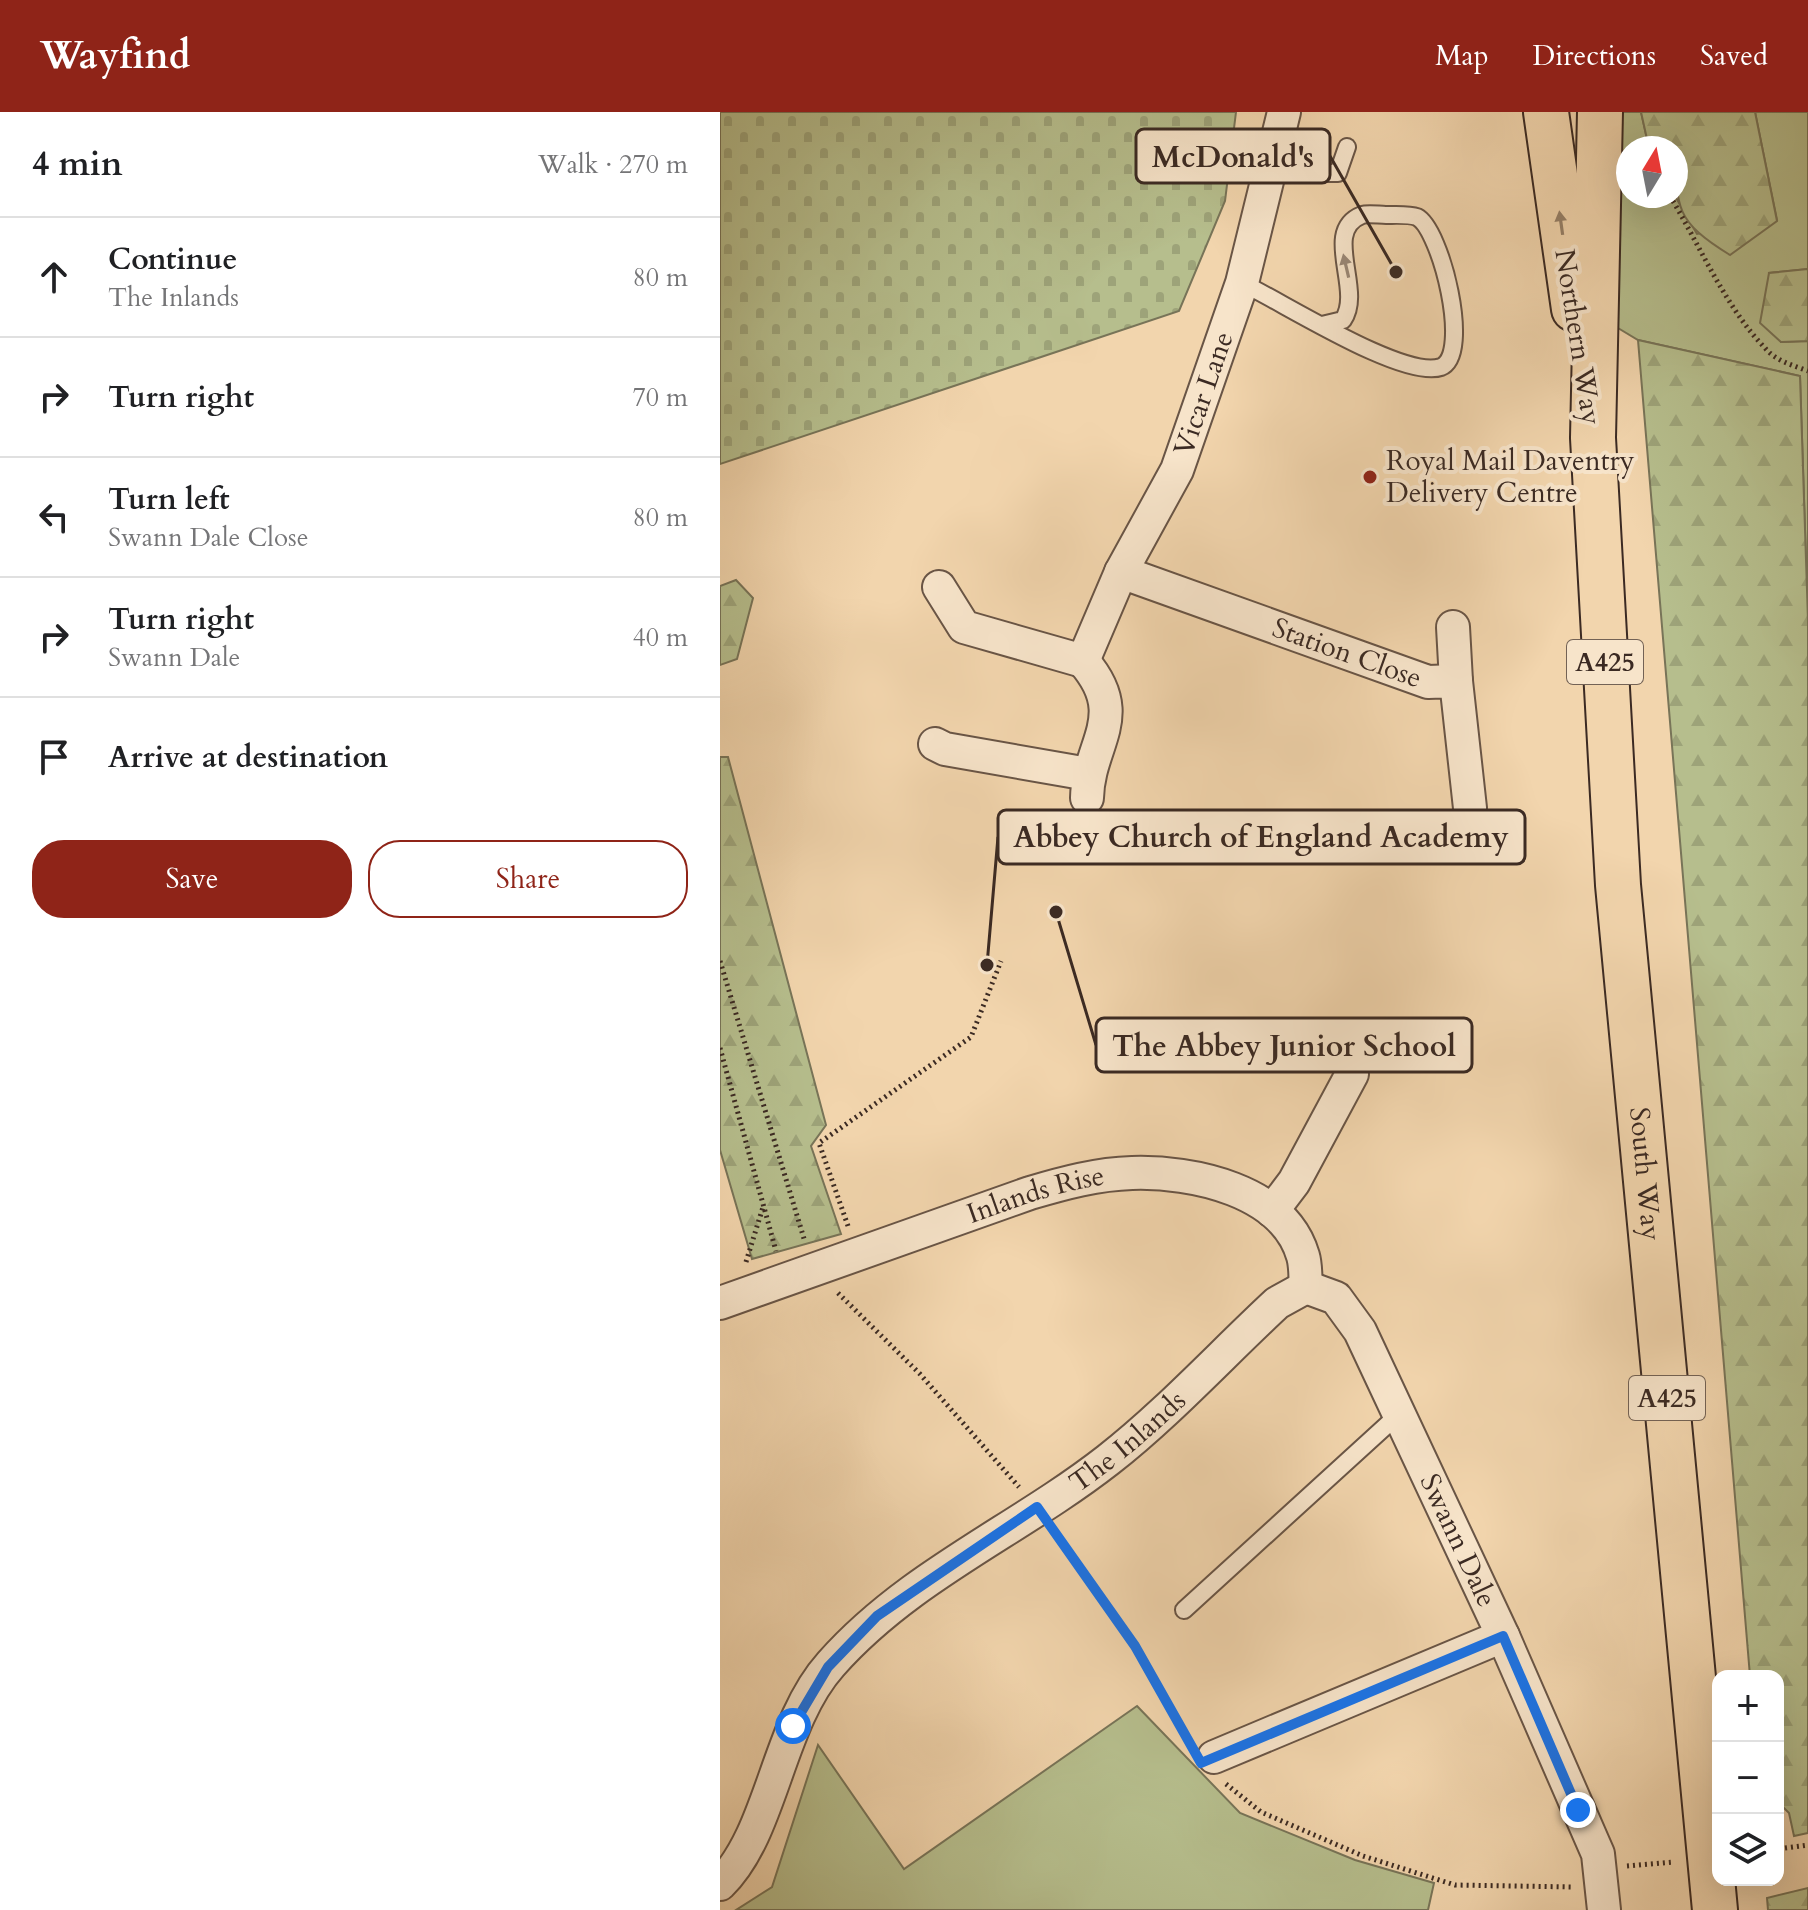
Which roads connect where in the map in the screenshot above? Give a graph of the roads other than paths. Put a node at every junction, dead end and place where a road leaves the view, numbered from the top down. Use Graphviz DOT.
graph roads {
  1 [pos="1284,112"];
  2 [pos="1546,112"];
  3 [pos="1600,112"];
  4 [pos="1347,147"];
  5 [pos="1271,173"];
  6 [pos="1242,283"];
  7 [pos="1322,325"];
  8 [pos="1593,438"];
  9 [pos="1121,572"];
  10 [pos="939,587"];
  11 [pos="1453,627"];
  12 [pos="1083,661"];
  13 [pos="1456,681"];
  14 [pos="935,744"];
  15 [pos="1470,808"];
  16 [pos="1352,1074"];
  17 [pos="1272,1211"];
  18 [pos="1306,1287"];
  19 [pos="728,1301"];
  20 [pos="1399,1414"];
  21 [pos="1184,1610"];
  22 [pos="1503,1636"];
  23 [pos="1207,1760"];
  24 [pos="720,1884"];
  25 [pos="1603,1888"];
  26 [pos="1715,1910"];
  1 -- 5 [label="street, Vicar Lane"];
  8 -- 2 [label="main road, Northern Way / A425, one-way"];
  3 -- 8 [label="main road, Northern Way / A425"];
  4 -- 5 [label="lane"];
  5 -- 6 [label="street, Vicar Lane"];
  6 -- 7 [label="lane"];
  6 -- 9 [label="street, Vicar Lane"];
  7 -- 7 [label="lane, one-way"];
  8 -- 26 [label="main road, South Way / A425"];
  9 -- 12 [label="street, Vicar Lane"];
  9 -- 13 [label="street, Station Close"];
  10 -- 12 [label="street"];
  11 -- 13 [label="street"];
  12 -- 14 [label="street"];
  13 -- 15 [label="street, Station Close"];
  16 -- 17 [label="street"];
  17 -- 18 [label="street, Inlands Rise"];
  17 -- 19 [label="street, Inlands Rise"];
  18 -- 20 [label="street, Swann Dale"];
  18 -- 24 [label="street, The Inlands"];
  20 -- 21 [label="lane"];
  20 -- 22 [label="street, Swann Dale"];
  22 -- 23 [label="street"];
  22 -- 25 [label="street, Swann Dale"];
}
